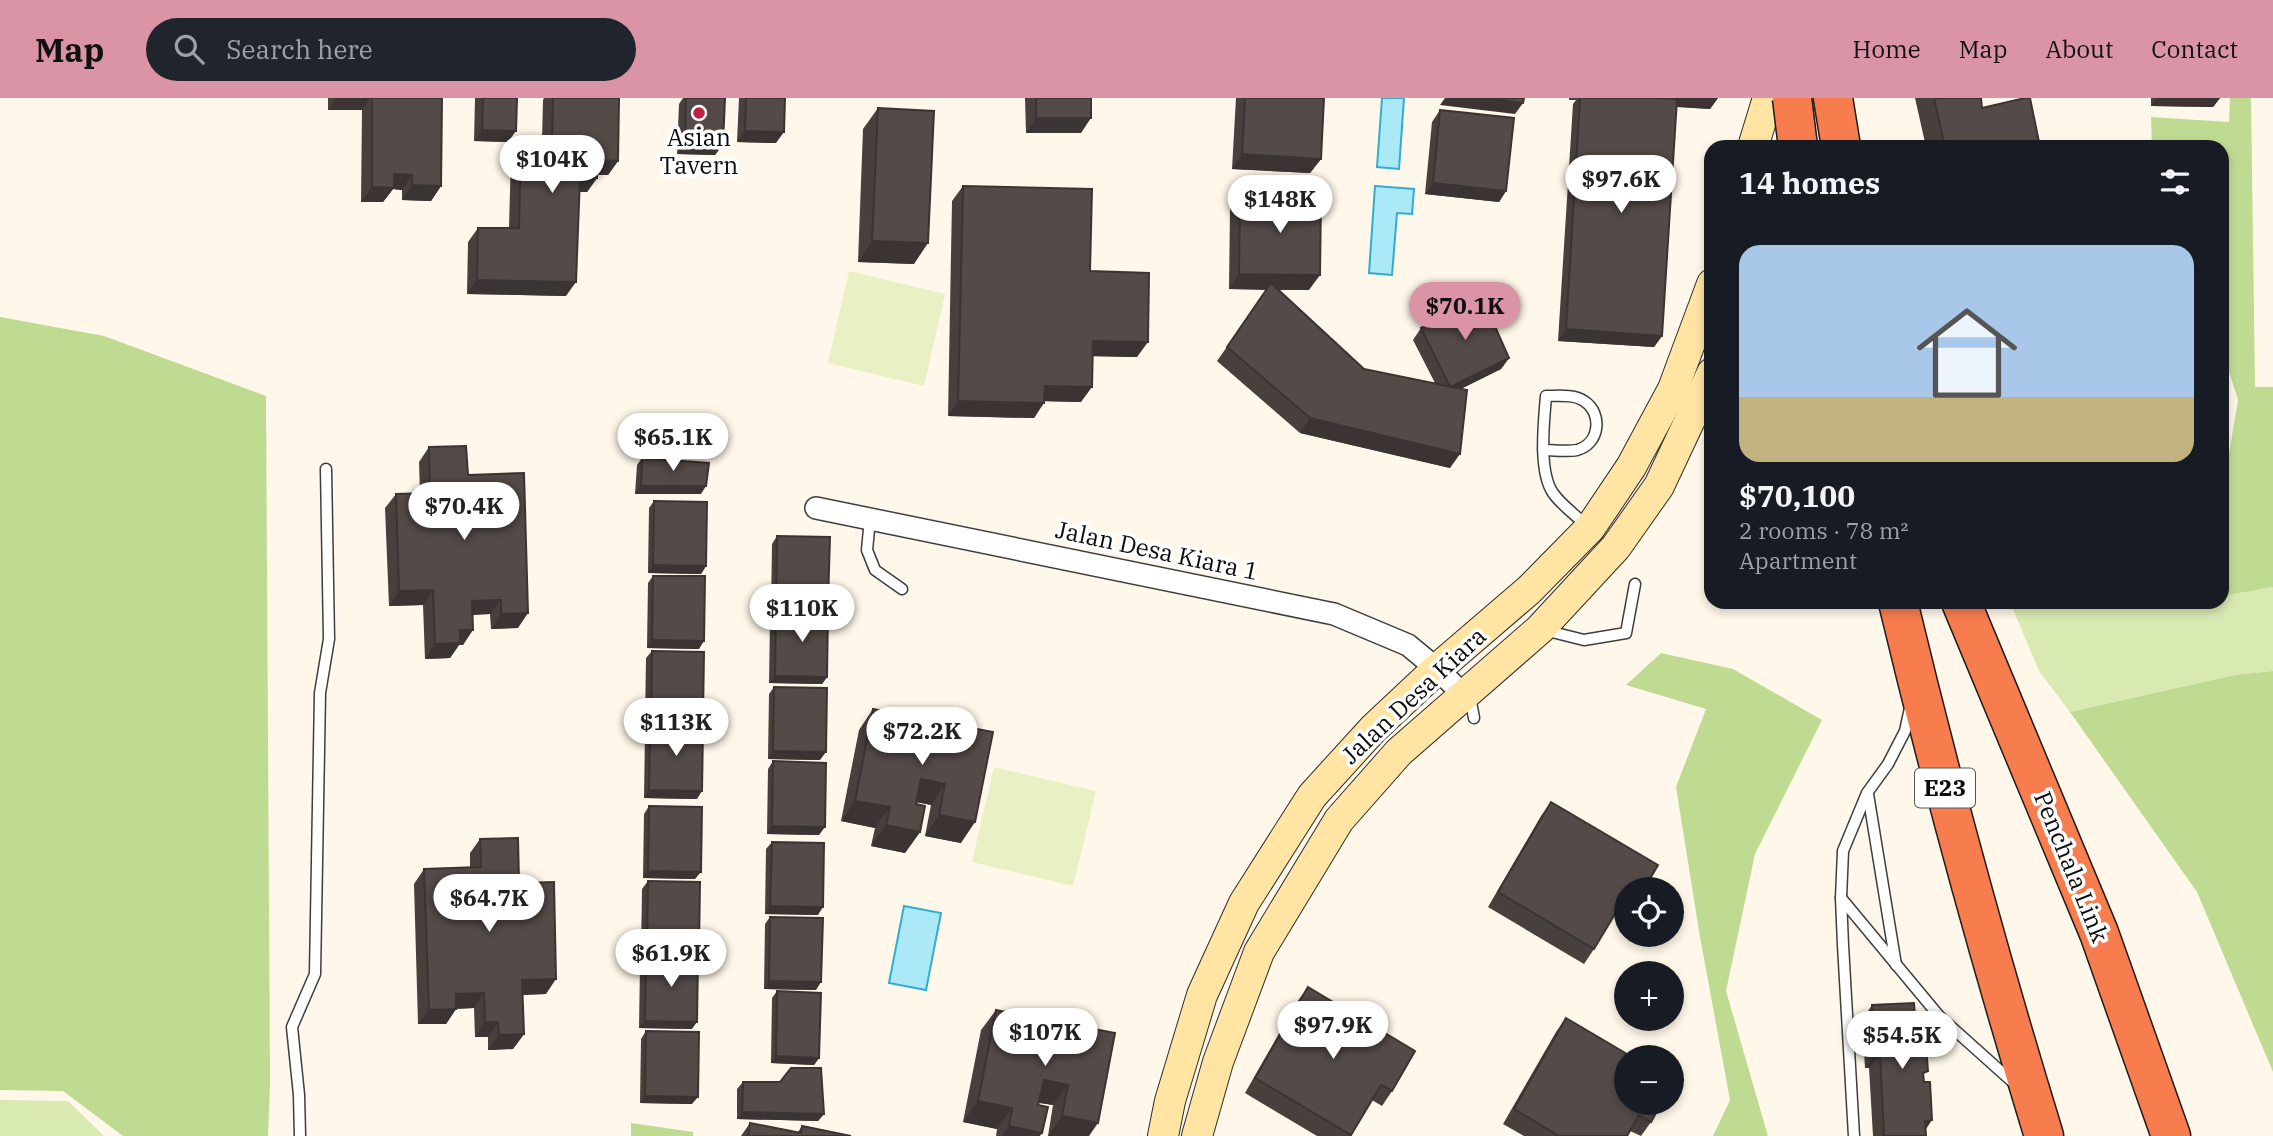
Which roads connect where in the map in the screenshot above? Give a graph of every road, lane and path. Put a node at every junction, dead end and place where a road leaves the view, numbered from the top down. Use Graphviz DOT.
graph roads {
  1 [pos="1768,98"];
  2 [pos="1792,98"];
  3 [pos="1808,98"];
  4 [pos="1833,98"];
  5 [pos="1841,98"];
  6 [pos="1755,140"];
  7 [pos="1794,140"];
  8 [pos="1797,140"];
  9 [pos="1841,140"];
  10 [pos="1842,140"];
  11 [pos="1704,306"];
  12 [pos="1704,390"];
  13 [pos="1544,450"];
  14 [pos="326,469"];
  15 [pos="817,508"];
  16 [pos="870,519"];
  17 [pos="1603,538"];
  18 [pos="1636,584"];
  19 [pos="902,589"];
  20 [pos="1900,609"];
  21 [pos="1964,609"];
  22 [pos="1540,629"];
  23 [pos="1437,669"];
  24 [pos="1917,681"];
  25 [pos="1469,706"];
  26 [pos="1867,793"];
  27 [pos="1841,898"];
  28 [pos="1896,968"];
  29 [pos="2033,1100"];
  30 [pos="300,1136"];
  31 [pos="1163,1136"];
  32 [pos="1197,1136"];
  33 [pos="1854,1136"];
  34 [pos="2044,1136"];
  35 [pos="2171,1136"];
  1 -- 6 [label="main road"];
  2 -- 8 [label="highway, bridge"];
  3 -- 7 [label="main road"];
  4 -- 9 [label="highway"];
  5 -- 10 [label="highway"];
  11 -- 17 [label="main road, Jalan Desa Kiara"];
  12 -- 17 [label="main road, Jalan Desa Kiara"];
  13 -- 13 [label="lane"];
  13 -- 17 [label="lane"];
  14 -- 30 [label="lane"];
  15 -- 16 [label="street, Jalan Desa Kiara 1"];
  16 -- 19 [label="lane"];
  16 -- 23 [label="street, Jalan Desa Kiara 1"];
  17 -- 22 [label="main road, Jalan Desa Kiara"];
  17 -- 23 [label="main road, Jalan Desa Kiara"];
  18 -- 22 [label="lane"];
  20 -- 24 [label="highway, E23"];
  21 -- 35 [label="highway, Penchala Link"];
  22 -- 25 [label="main road, Jalan Desa Kiara"];
  23 -- 25 [label="street, Jalan Desa Kiara 1"];
  23 -- 31 [label="main road, Jalan Desa Kiara"];
  24 -- 26 [label="lane"];
  24 -- 29 [label="highway, E23"];
  25 -- 32 [label="main road, Jalan Desa Kiara"];
  26 -- 27 [label="lane"];
  26 -- 28 [label="lane"];
  27 -- 28 [label="lane"];
  27 -- 33 [label="lane"];
  28 -- 29 [label="lane"];
  29 -- 34 [label="highway, E23"];
}
